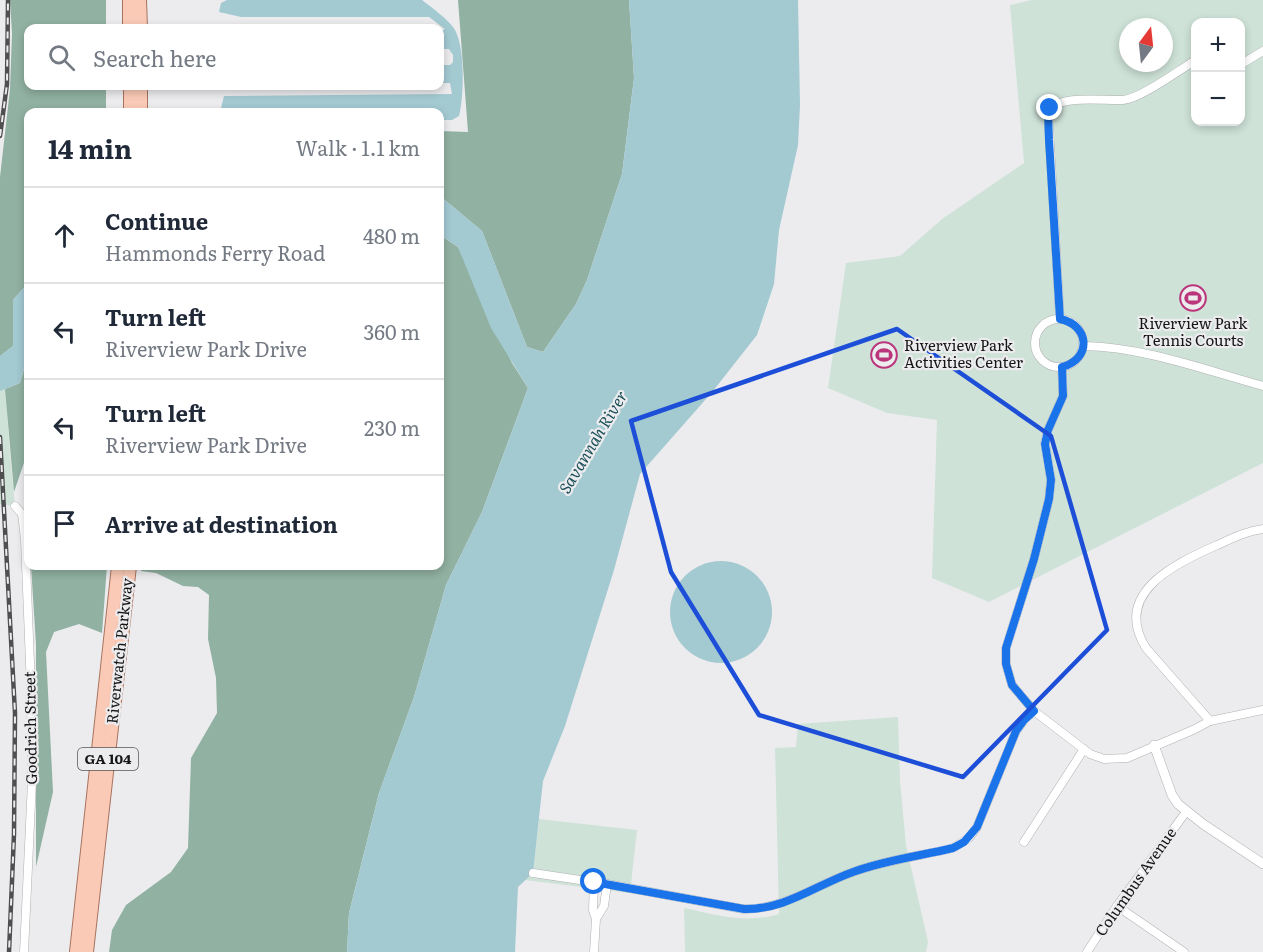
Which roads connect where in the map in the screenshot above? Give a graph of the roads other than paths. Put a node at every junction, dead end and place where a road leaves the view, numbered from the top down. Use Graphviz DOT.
graph roads {
  1 [pos="129,0"];
  2 [pos="140,0"];
  3 [pos="129,24"];
  4 [pos="141,24"];
  5 [pos="1263,51"];
  6 [pos="1245,62"];
  7 [pos="1191,63"];
  8 [pos="130,90"];
  9 [pos="141,90"];
  10 [pos="130,108"];
  11 [pos="141,108"];
  12 [pos="1060,319"];
  13 [pos="1084,346"];
  14 [pos="1062,367"];
  15 [pos="1263,386"];
  16 [pos="15,506"];
  17 [pos="1263,529"];
  18 [pos="24,531"];
  19 [pos="26,570"];
  20 [pos="118,570"];
  21 [pos="130,570"];
  22 [pos="1263,710"];
  23 [pos="1034,711"];
  24 [pos="1210,721"];
  25 [pos="1154,745"];
  26 [pos="1084,749"];
  27 [pos="1186,812"];
  28 [pos="1024,842"];
  29 [pos="1263,864"];
  30 [pos="532,873"];
  31 [pos="594,882"];
  32 [pos="607,884"];
  33 [pos="1117,906"];
  34 [pos="596,919"];
  35 [pos="24,952"];
  36 [pos="76,952"];
  37 [pos="87,952"];
  38 [pos="594,952"];
  39 [pos="1087,952"];
  40 [pos="1184,952"];
  1 -- 3 [label="main road"];
  2 -- 4 [label="main road"];
  5 -- 6 [label="street"];
  7 -- 12 [label="street"];
  8 -- 10 [label="main road"];
  9 -- 11 [label="main road"];
  12 -- 13 [label="street"];
  12 -- 14 [label="street"];
  13 -- 14 [label="street"];
  13 -- 15 [label="street"];
  14 -- 23 [label="street"];
  16 -- 18 [label="street, Goodrich Street"];
  17 -- 24 [label="street"];
  19 -- 35 [label="street, Goodrich Street"];
  20 -- 36 [label="main road, Riverwatch Parkway / GA 104"];
  21 -- 37 [label="main road, Riverwatch Parkway / GA 104"];
  22 -- 24 [label="street"];
  23 -- 26 [label="street"];
  23 -- 32 [label="street"];
  24 -- 25 [label="street"];
  25 -- 26 [label="street"];
  25 -- 27 [label="street"];
  26 -- 28 [label="street"];
  27 -- 29 [label="street"];
  27 -- 33 [label="street, Columbus Avenue"];
  30 -- 31 [label="street"];
  31 -- 32 [label="street"];
  31 -- 34 [label="street"];
  32 -- 34 [label="street"];
  33 -- 39 [label="street, Columbus Avenue"];
  33 -- 40 [label="street"];
  34 -- 38 [label="street"];
}
